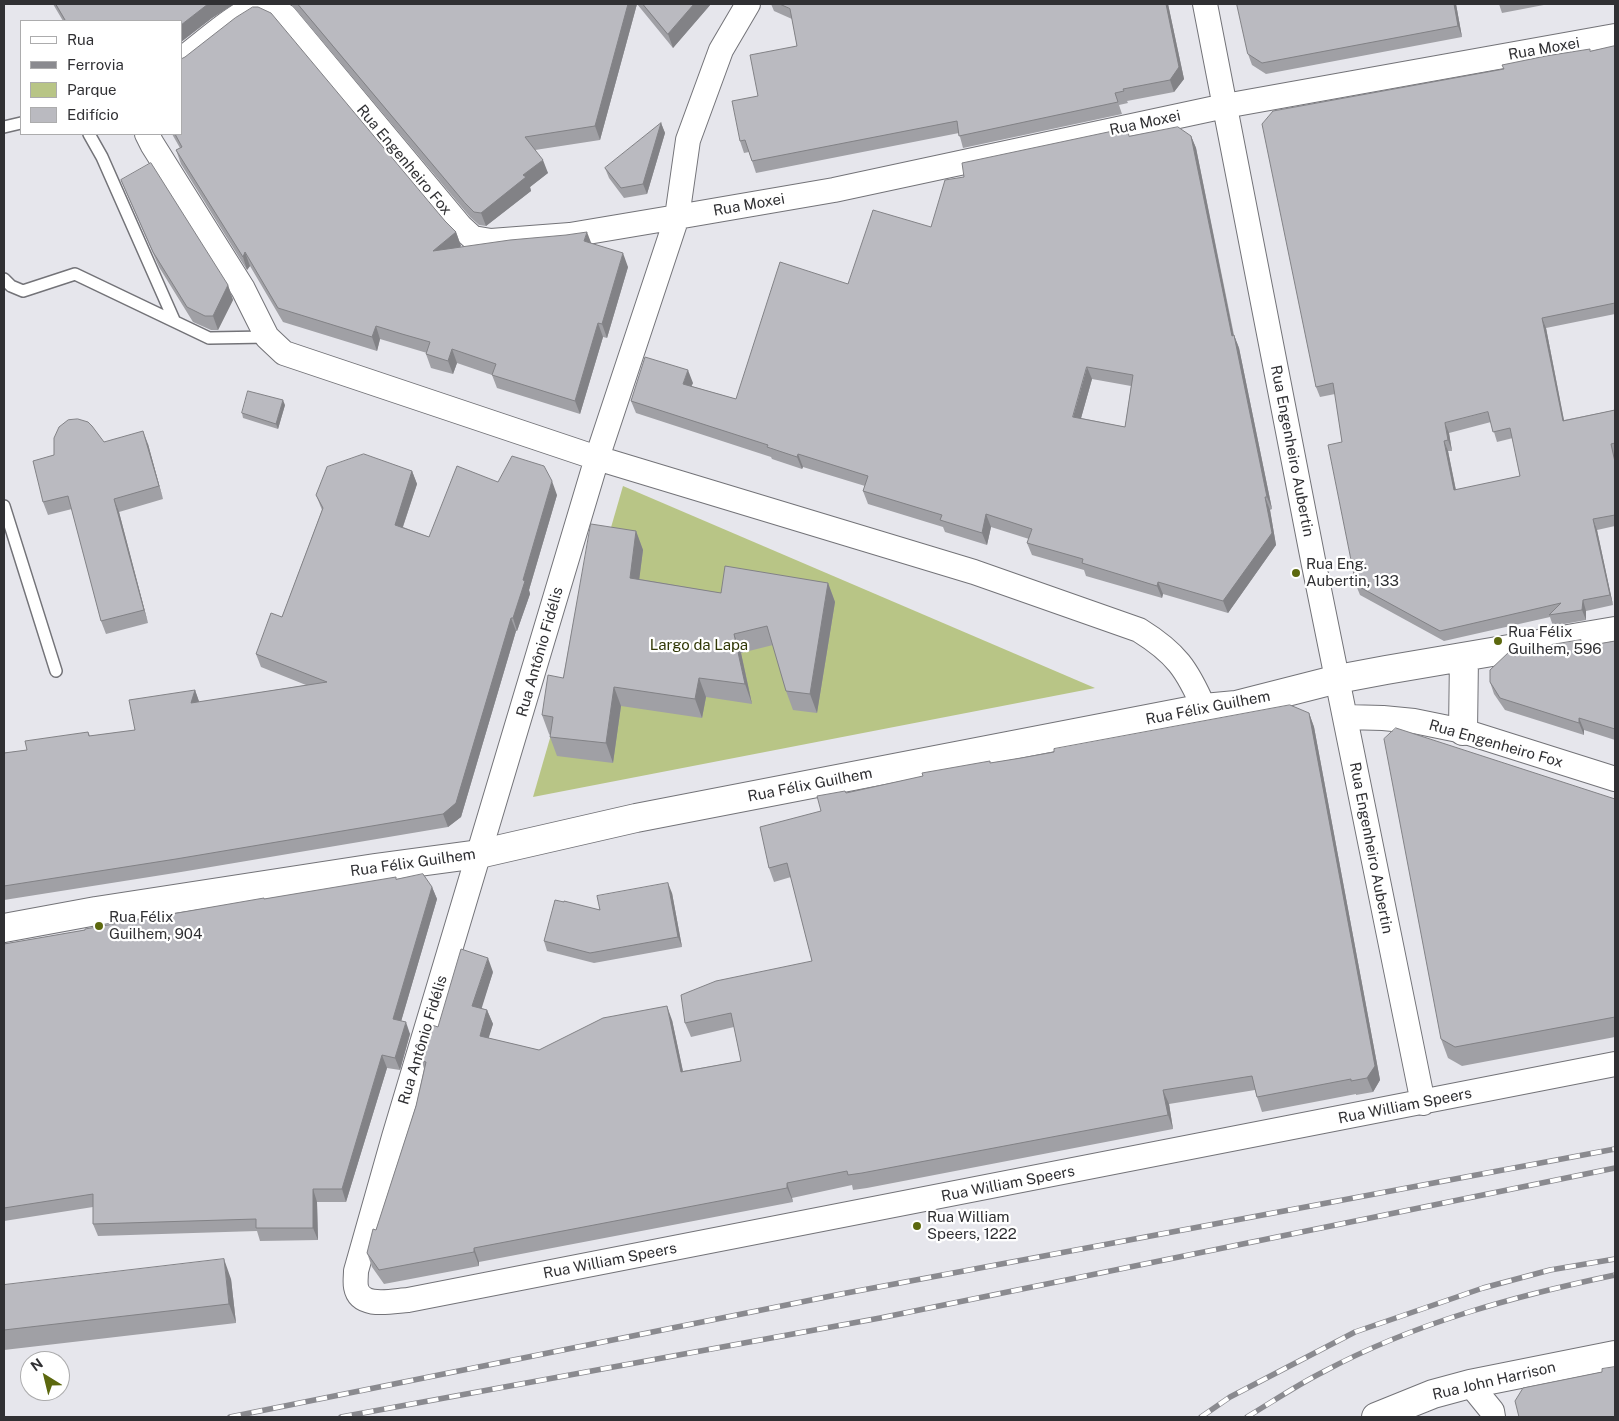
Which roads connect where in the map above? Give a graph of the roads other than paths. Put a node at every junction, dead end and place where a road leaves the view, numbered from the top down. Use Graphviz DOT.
graph roads {
  1 [pos="748,4"];
  2 [pos="1205,4"];
  3 [pos="1615,36"];
  4 [pos="182,59"];
  5 [pos="1225,106"];
  6 [pos="20,123"];
  7 [pos="4,127"];
  8 [pos="90,135"];
  9 [pos="148,135"];
  10 [pos="677,217"];
  11 [pos="4,279"];
  12 [pos="174,320"];
  13 [pos="267,338"];
  14 [pos="597,458"];
  15 [pos="4,506"];
  16 [pos="1615,632"];
  17 [pos="1464,657"];
  18 [pos="56,671"];
  19 [pos="1338,680"];
  20 [pos="1204,708"];
  21 [pos="1345,717"];
  22 [pos="1463,731"];
  23 [pos="1615,779"];
  24 [pos="479,854"];
  25 [pos="4,928"];
  26 [pos="1615,1064"];
  27 [pos="1423,1103"];
  28 [pos="370,1302"];
  29 [pos="1615,1355"];
  30 [pos="1470,1384"];
  31 [pos="1376,1417"];
  32 [pos="1493,1417"];
  1 -- 10 [label="street, Rua Antônio Fidélis"];
  2 -- 5 [label="street, Rua Engenheiro Aubertin"];
  3 -- 5 [label="street, Rua Moxei"];
  4 -- 10 [label="street, Rua Engenheiro Fox"];
  5 -- 10 [label="street, Rua Moxei"];
  5 -- 19 [label="street, Rua Engenheiro Aubertin"];
  6 -- 7 [label="lane"];
  8 -- 12 [label="lane"];
  9 -- 13 [label="street"];
  10 -- 14 [label="street, Rua Antônio Fidélis"];
  11 -- 12 [label="lane"];
  12 -- 13 [label="lane"];
  13 -- 14 [label="street"];
  14 -- 20 [label="street"];
  14 -- 24 [label="street, Rua Antônio Fidélis"];
  15 -- 18 [label="lane"];
  16 -- 17 [label="street, Rua Félix Guilhem"];
  17 -- 19 [label="street, Rua Félix Guilhem"];
  17 -- 22 [label="street"];
  19 -- 20 [label="street, Rua Félix Guilhem"];
  19 -- 21 [label="street, Rua Engenheiro Aubertin"];
  20 -- 24 [label="street, Rua Félix Guilhem"];
  21 -- 22 [label="street, Rua Engenheiro Fox"];
  21 -- 27 [label="street, Rua Engenheiro Aubertin"];
  22 -- 23 [label="street, Rua Engenheiro Fox"];
  24 -- 25 [label="street, Rua Félix Guilhem"];
  24 -- 28 [label="street, Rua Antônio Fidélis"];
  26 -- 27 [label="street, Rua William Speers"];
  27 -- 28 [label="street, Rua William Speers"];
  29 -- 30 [label="street, Rua John Harrison"];
  30 -- 31 [label="street, Rua John Harrison"];
  30 -- 32 [label="street"];
}
